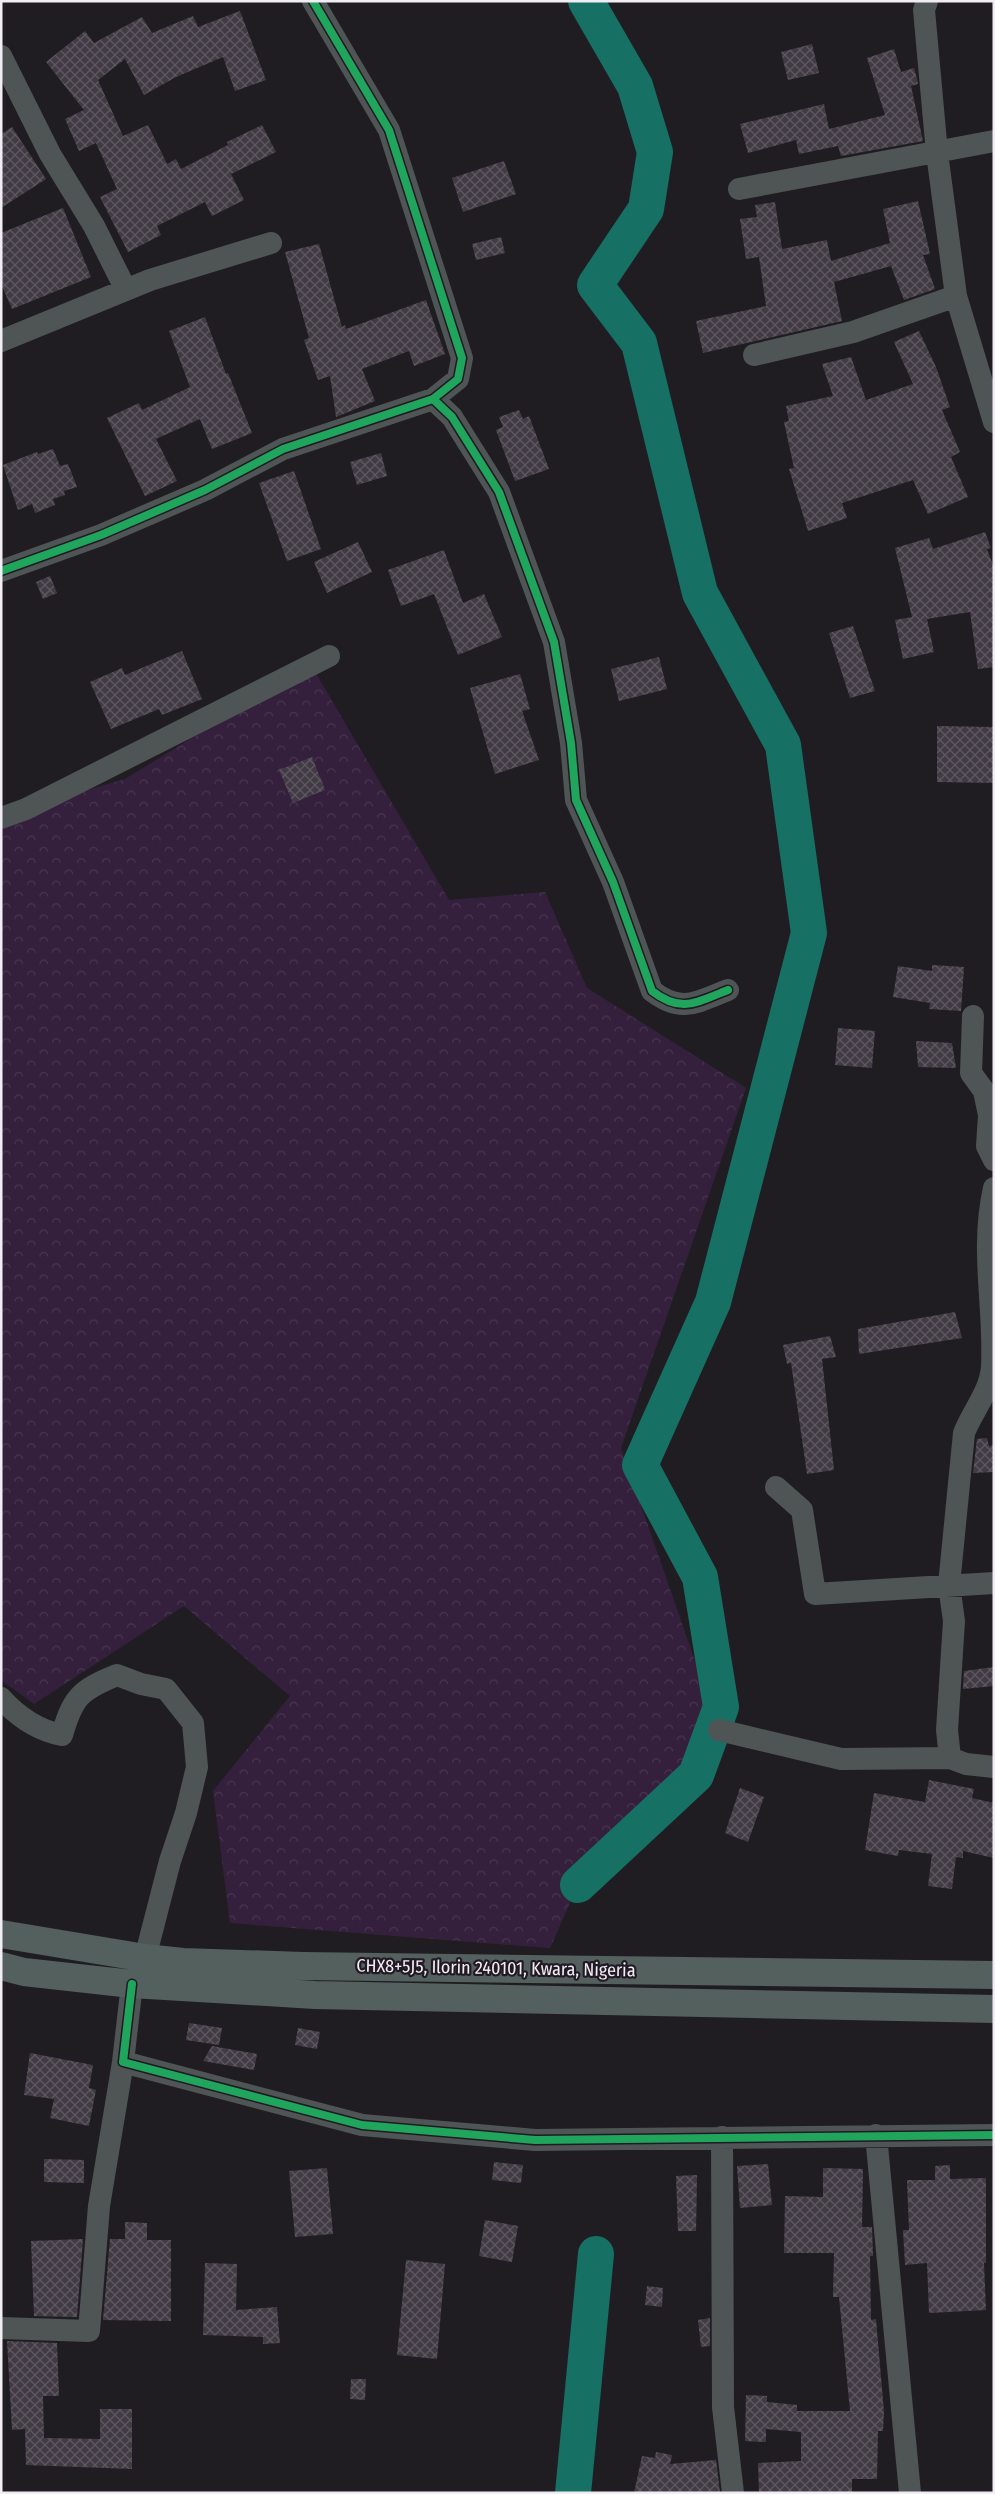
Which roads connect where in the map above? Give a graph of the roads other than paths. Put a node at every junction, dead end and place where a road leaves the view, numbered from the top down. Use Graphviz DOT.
graph roads {
  1 [pos="313,1"];
  2 [pos="927,1"];
  3 [pos="1,56"];
  4 [pos="994,141"];
  5 [pos="937,152"];
  6 [pos="738,189"];
  7 [pos="271,243"];
  8 [pos="126,290"];
  9 [pos="956,296"];
  10 [pos="1,341"];
  11 [pos="754,355"];
  12 [pos="433,399"];
  13 [pos="994,422"];
  14 [pos="1,571"];
  15 [pos="329,656"];
  16 [pos="1,818"];
  17 [pos="728,990"];
  18 [pos="973,1016"];
  19 [pos="994,1160"];
  20 [pos="994,1188"];
  21 [pos="776,1486"];
  22 [pos="994,1583"];
  23 [pos="949,1586"];
  24 [pos="1,1698"];
  25 [pos="719,1730"];
  26 [pos="950,1758"];
  27 [pos="994,1768"];
  28 [pos="1,1934"];
  29 [pos="145,1958"];
  30 [pos="1,1966"];
  31 [pos="994,1975"];
  32 [pos="132,1984"];
  33 [pos="994,2009"];
  34 [pos="123,2062"];
  35 [pos="876,2135"];
  36 [pos="994,2135"];
  37 [pos="722,2136"];
  38 [pos="1,2328"];
  39 [pos="733,2493"];
  40 [pos="910,2493"];
  1 -- 12 [label="street"];
  2 -- 5 [label="street"];
  3 -- 8 [label="street"];
  4 -- 5 [label="street"];
  5 -- 6 [label="street"];
  5 -- 9 [label="street"];
  7 -- 8 [label="street"];
  8 -- 10 [label="street"];
  9 -- 11 [label="street"];
  9 -- 13 [label="street"];
  12 -- 14 [label="street"];
  12 -- 17 [label="street"];
  15 -- 16 [label="street"];
  18 -- 19 [label="street"];
  20 -- 23 [label="street"];
  21 -- 23 [label="street"];
  22 -- 23 [label="street"];
  23 -- 26 [label="street"];
  24 -- 29 [label="street"];
  25 -- 26 [label="street"];
  26 -- 27 [label="street"];
  28 -- 29 [label="main road, CHX8+5J5, Ilorin 240101, Kwara, Nigeria"];
  29 -- 31 [label="main road, CHX8+5J5, Ilorin 240101, Kwara, Nigeria"];
  30 -- 32 [label="main road, CHX8+5J5, Ilorin 240101, Kwara, Nigeria"];
  32 -- 33 [label="main road, CHX8+5J5, Ilorin 240101, Kwara, Nigeria"];
  32 -- 34 [label="street"];
  34 -- 37 [label="street"];
  34 -- 38 [label="street"];
  35 -- 36 [label="street"];
  35 -- 37 [label="street"];
  35 -- 40 [label="street"];
  37 -- 39 [label="street"];
}
